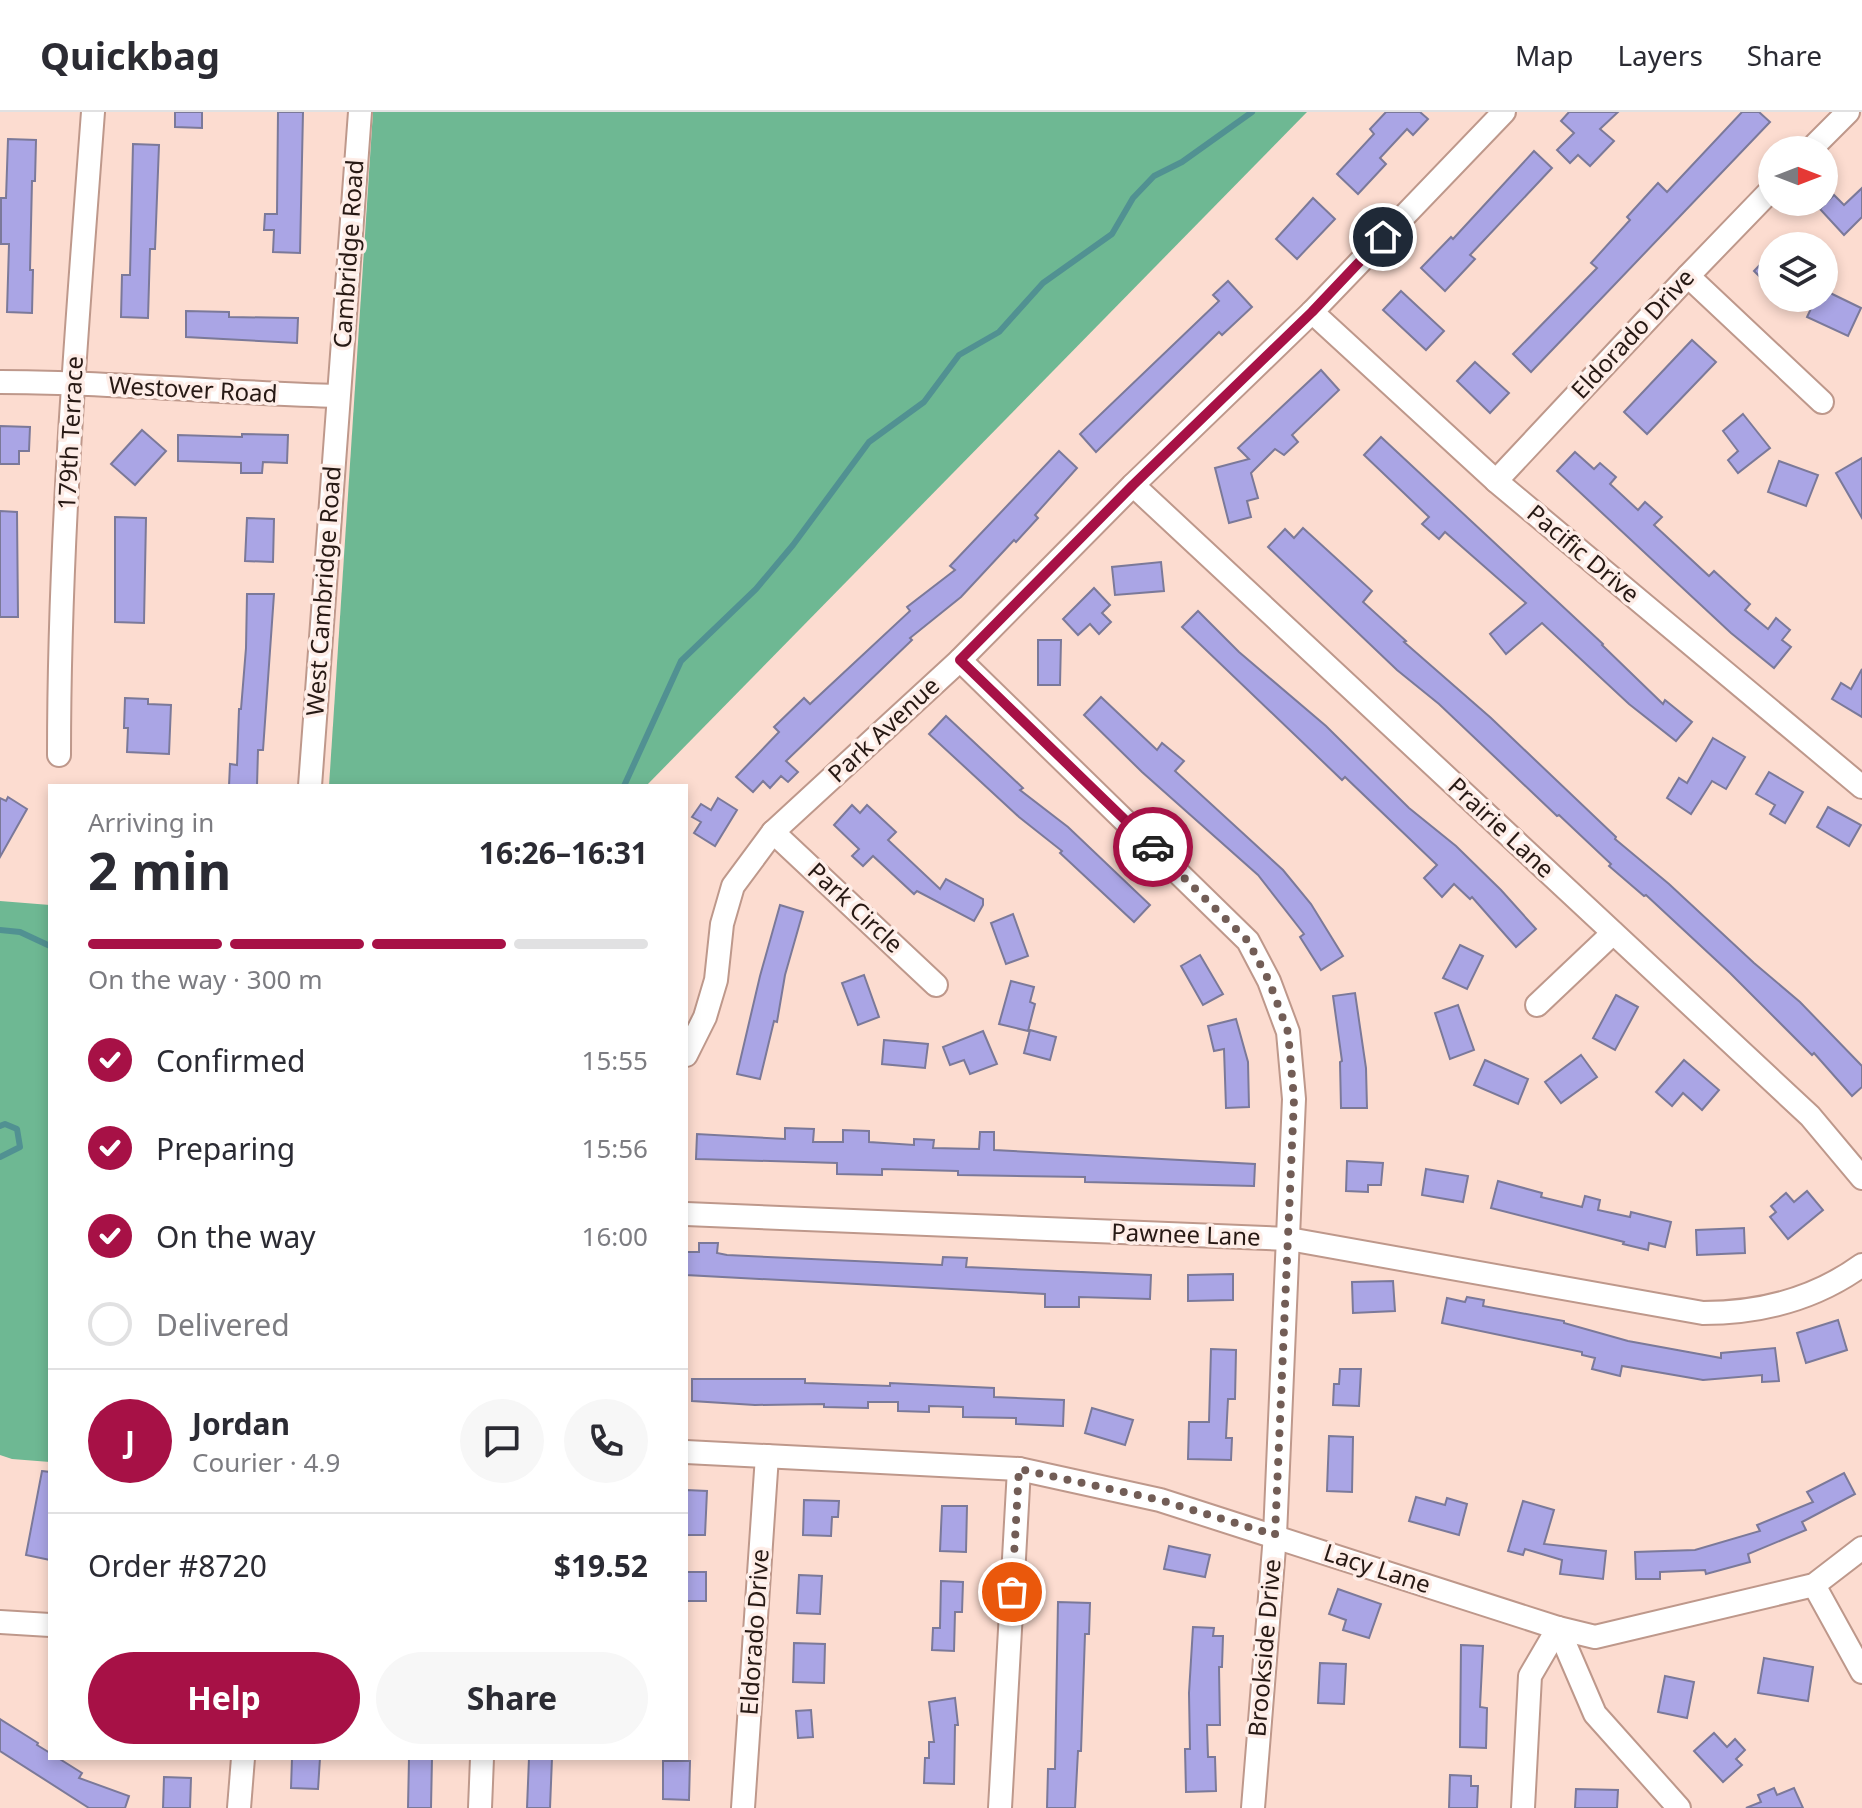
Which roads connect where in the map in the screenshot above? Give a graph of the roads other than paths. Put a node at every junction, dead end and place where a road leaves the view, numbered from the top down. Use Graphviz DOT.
graph roads {
  1 [pos="93,112"];
  2 [pos="360,112"];
  3 [pos="1504,112"];
  4 [pos="1848,112"];
  5 [pos="1824,136"];
  6 [pos="1758,204"];
  7 [pos="1688,276"];
  8 [pos="1312,312"];
  9 [pos="0,382"];
  10 [pos="72,383"];
  11 [pos="338,396"];
  12 [pos="1822,402"];
  13 [pos="1496,481"];
  14 [pos="1133,485"];
  15 [pos="960,660"];
  16 [pos="59,755"];
  17 [pos="310,784"];
  18 [pos="1862,787"];
  19 [pos="773,832"];
  20 [pos="1613,933"];
  21 [pos="936,985"];
  22 [pos="1537,1005"];
  23 [pos="688,1051"];
  24 [pos="1862,1178"];
  25 [pos="688,1214"];
  26 [pos="1289,1239"];
  27 [pos="1862,1265"];
  28 [pos="688,1452"];
  29 [pos="767,1456"];
  30 [pos="1019,1469"];
  31 [pos="1275,1535"];
  32 [pos="1862,1548"];
  33 [pos="1814,1585"];
  34 [pos="0,1622"];
  35 [pos="48,1625"];
  36 [pos="1558,1628"];
  37 [pos="1862,1672"];
  38 [pos="243,1760"];
  39 [pos="482,1760"];
  40 [pos="239,1808"];
  41 [pos="480,1808"];
  42 [pos="743,1808"];
  43 [pos="1000,1808"];
  44 [pos="1253,1808"];
  45 [pos="1523,1808"];
  46 [pos="1679,1808"];
  1 -- 10 [label="street, 179th Terrace"];
  2 -- 11 [label="street, Cambridge Road"];
  3 -- 8 [label="street, Park Avenue"];
  4 -- 5 [label="street"];
  6 -- 7 [label="street, Eldorado Drive"];
  7 -- 12 [label="street"];
  7 -- 13 [label="street, Eldorado Drive"];
  8 -- 13 [label="street, Pacific Drive"];
  8 -- 14 [label="street, Park Avenue"];
  9 -- 10 [label="street, Westover Road"];
  10 -- 11 [label="street, Westover Road"];
  10 -- 16 [label="street, 179th Terrace"];
  11 -- 17 [label="street, West Cambridge Road"];
  13 -- 18 [label="street, Pacific Drive"];
  14 -- 15 [label="street, Park Avenue"];
  14 -- 20 [label="street, Prairie Lane"];
  15 -- 19 [label="street, Park Avenue"];
  15 -- 26 [label="street, Brookside Drive"];
  19 -- 21 [label="street, Park Circle"];
  19 -- 23 [label="street, Park Avenue"];
  20 -- 22 [label="street"];
  20 -- 24 [label="street, Prairie Lane"];
  25 -- 26 [label="street, Pawnee Lane"];
  26 -- 27 [label="street, Pawnee Lane"];
  26 -- 31 [label="street, Brookside Drive"];
  28 -- 29 [label="street, Lacy Lane"];
  29 -- 30 [label="street, Lacy Lane"];
  29 -- 42 [label="street, Eldorado Drive"];
  30 -- 31 [label="street, Lacy Lane"];
  30 -- 43 [label="street"];
  31 -- 36 [label="street, Lacy Lane"];
  31 -- 44 [label="street, Brookside Drive"];
  32 -- 33 [label="street, Lacy Lane"];
  33 -- 36 [label="street, Lacy Lane"];
  33 -- 37 [label="street"];
  34 -- 35 [label="street"];
  36 -- 45 [label="street"];
  36 -- 46 [label="street"];
  38 -- 40 [label="street"];
  39 -- 41 [label="street"];
}
